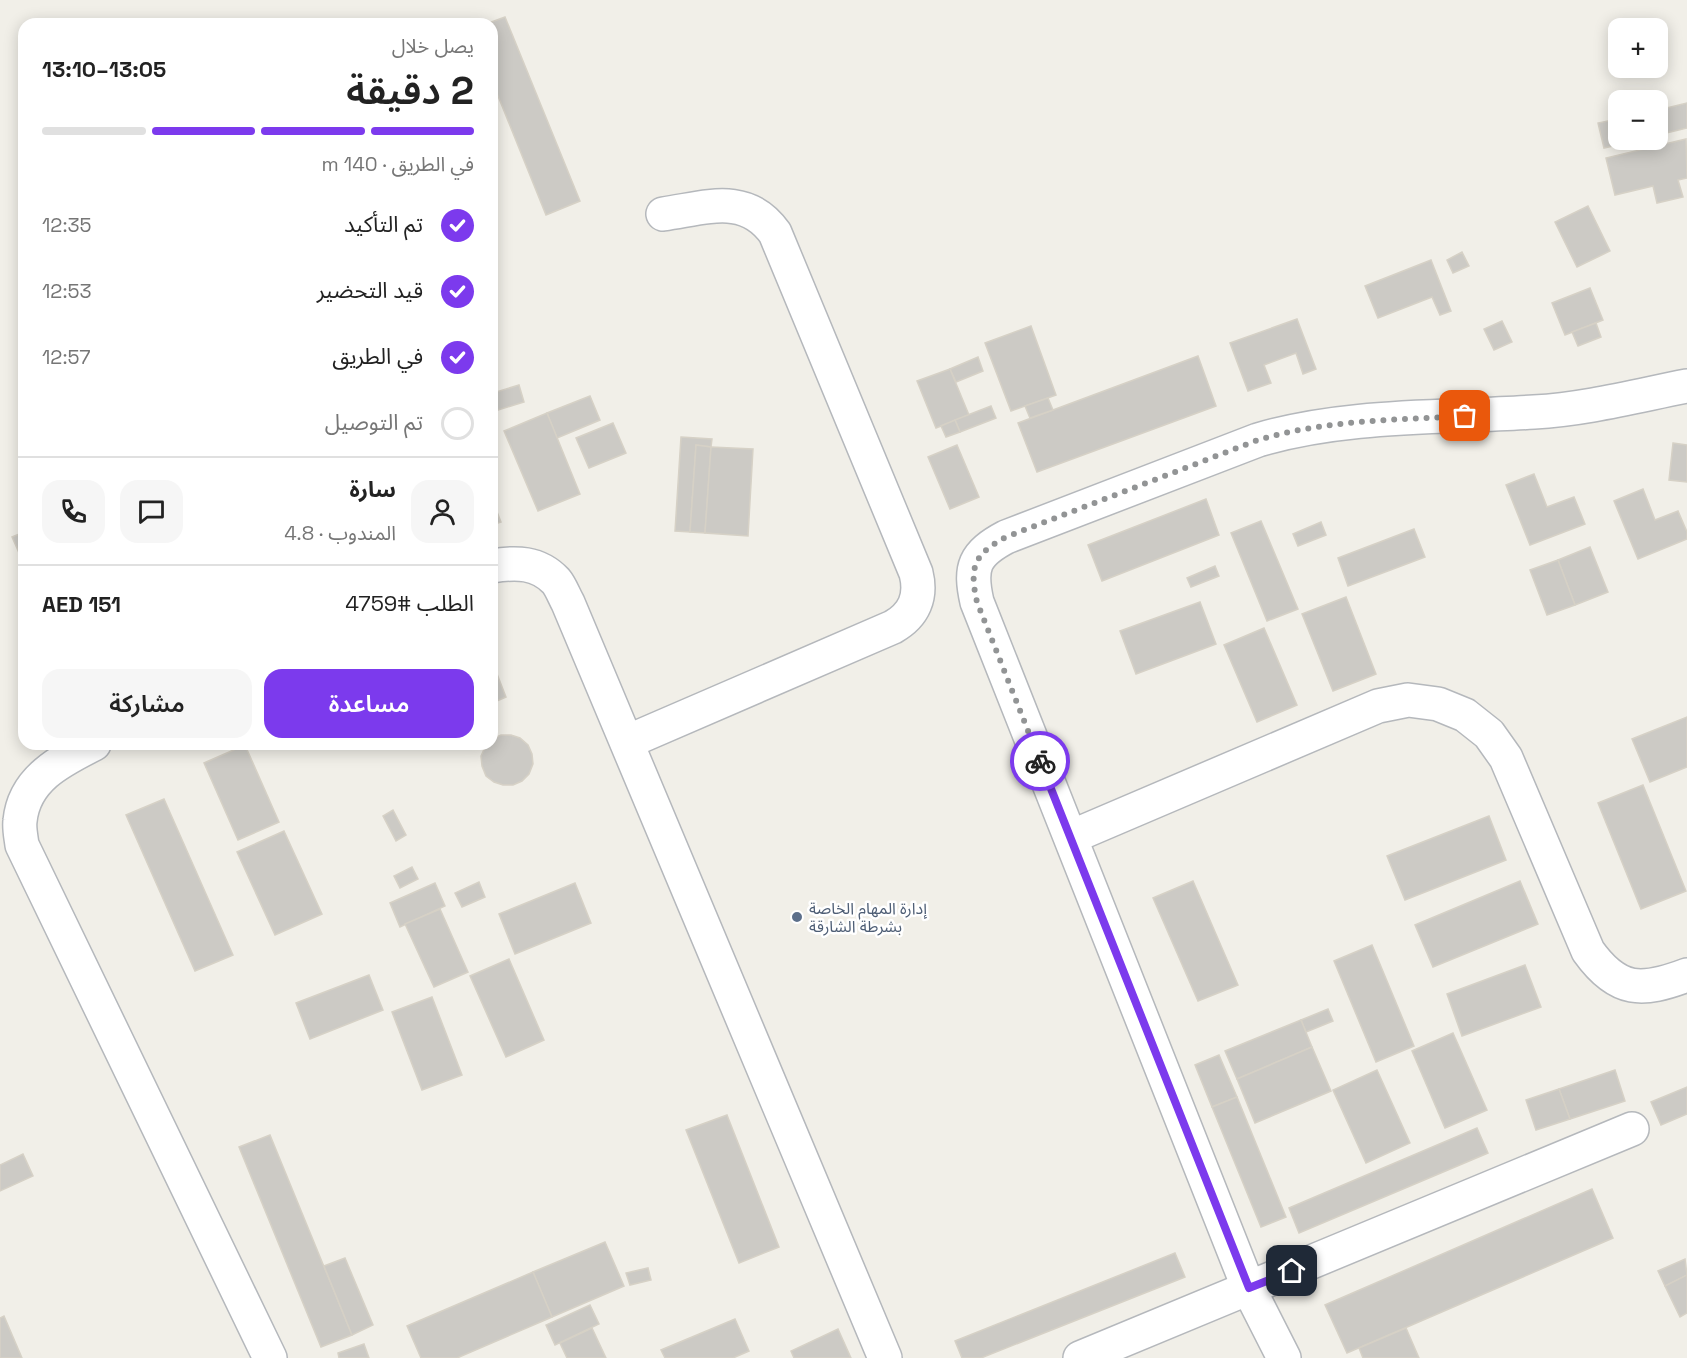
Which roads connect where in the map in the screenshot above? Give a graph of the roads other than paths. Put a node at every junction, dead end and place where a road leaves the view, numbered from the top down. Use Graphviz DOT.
graph roads {
  1 [pos="663,214"];
  2 [pos="1687,386"];
  3 [pos="498,565"];
  4 [pos="627,742"];
  5 [pos="82,750"];
  6 [pos="1071,837"];
  7 [pos="1687,975"];
  8 [pos="1632,1129"];
  9 [pos="1249,1288"];
  10 [pos="270,1358"];
  11 [pos="885,1358"];
  12 [pos="1080,1358"];
  13 [pos="1284,1358"];
  1 -- 4 [label="lane"];
  2 -- 6 [label="lane"];
  3 -- 4 [label="lane"];
  4 -- 11 [label="lane"];
  5 -- 10 [label="lane"];
  6 -- 7 [label="lane"];
  6 -- 9 [label="lane"];
  8 -- 9 [label="lane"];
  9 -- 12 [label="lane"];
  9 -- 13 [label="lane"];
}
